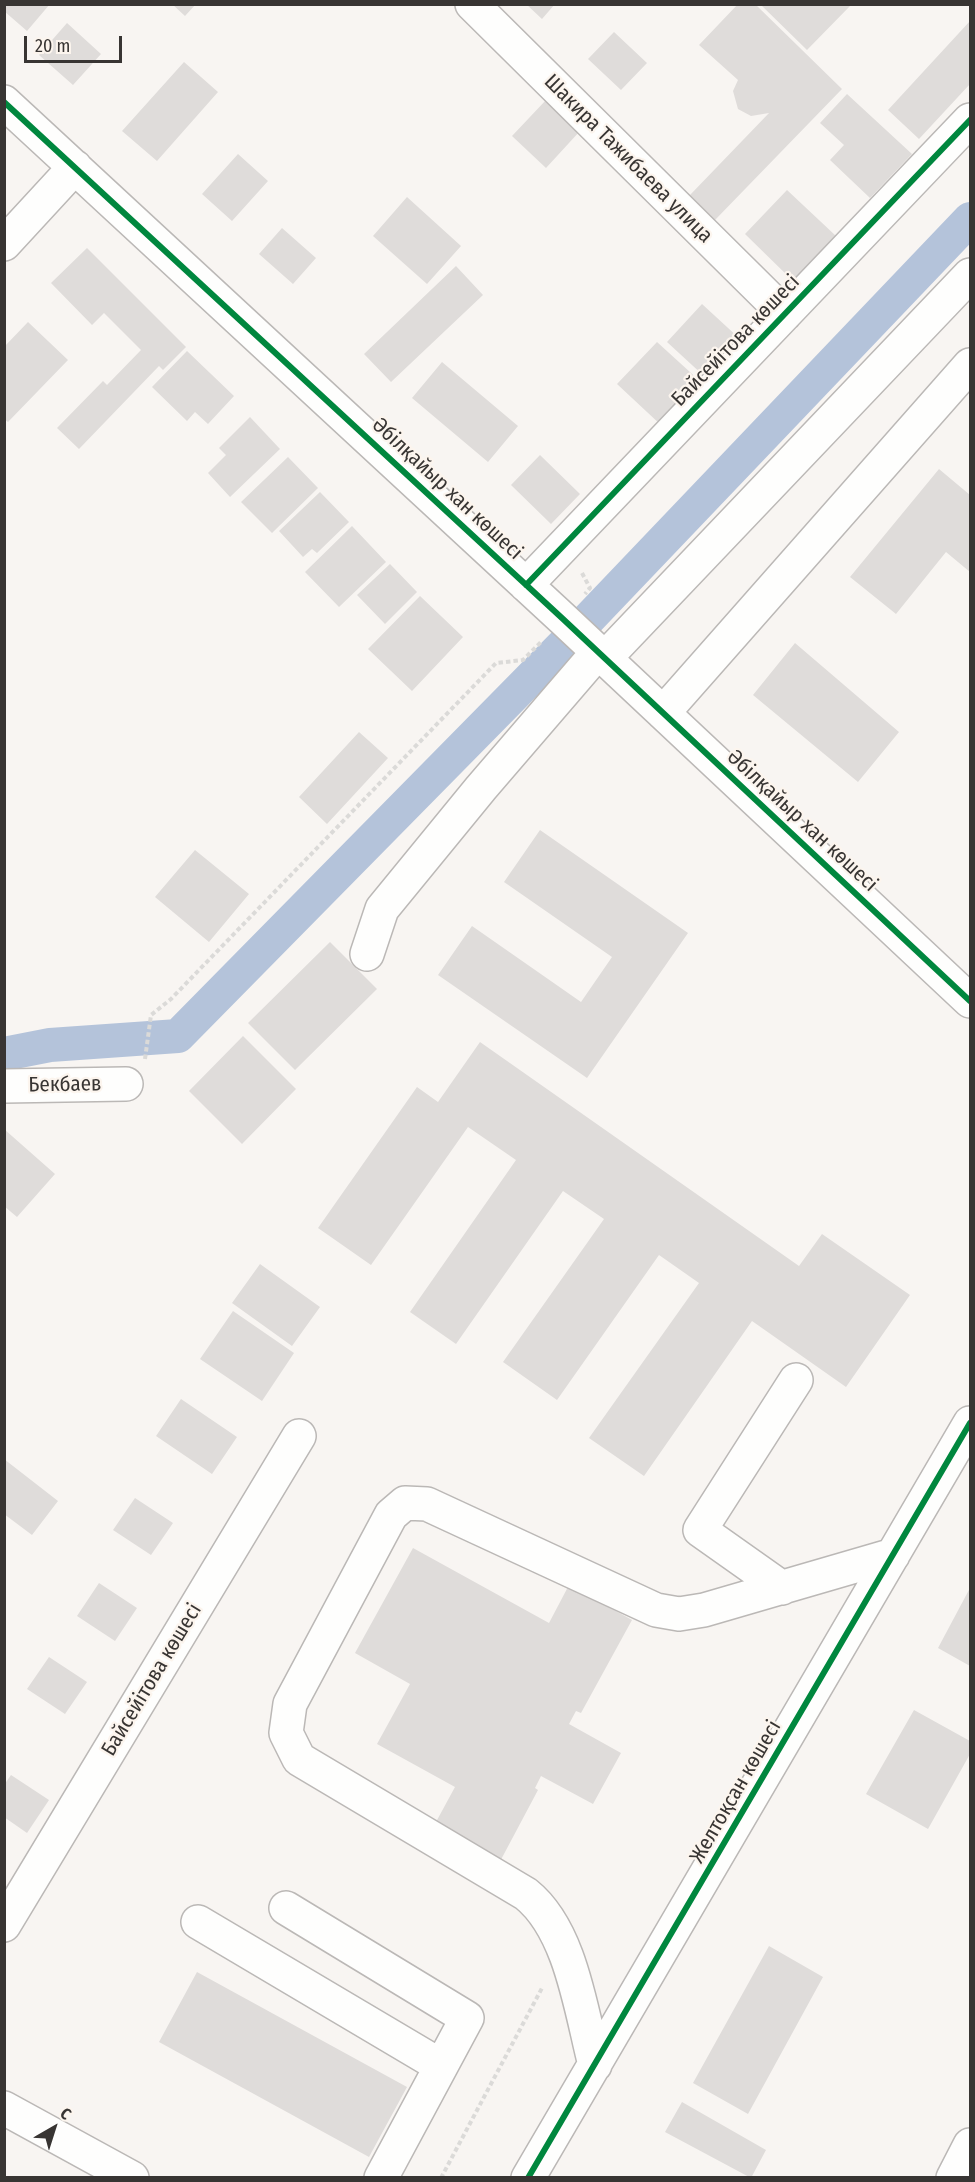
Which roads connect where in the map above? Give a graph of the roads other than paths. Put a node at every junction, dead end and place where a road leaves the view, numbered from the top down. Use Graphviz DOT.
graph roads {
  1 [pos="472,4"];
  2 [pos="4,102"];
  3 [pos="970,120"];
  4 [pos="75,167"];
  5 [pos="4,244"];
  6 [pos="970,275"];
  7 [pos="784,314"];
  8 [pos="970,365"];
  9 [pos="526,585"];
  10 [pos="601,655"];
  11 [pos="663,713"];
  12 [pos="366,954"];
  13 [pos="970,1001"];
  14 [pos="135,1075"];
  15 [pos="4,1086"];
  16 [pos="796,1380"];
  17 [pos="970,1423"];
  18 [pos="299,1436"];
  19 [pos="893,1555"];
  20 [pos="782,1588"];
  21 [pos="286,1908"];
  22 [pos="198,1922"];
  23 [pos="4,1925"];
  24 [pos="595,2065"];
  25 [pos="441,2066"];
  26 [pos="4,2108"];
  27 [pos="970,2145"];
  28 [pos="132,2178"];
  29 [pos="381,2178"];
  30 [pos="528,2178"];
  31 [pos="953,2178"];
  1 -- 7 [label="street, Шакира Тажибаева улица"];
  2 -- 4 [label="street, Әбілқайыр хан көшесі"];
  3 -- 7 [label="street, Байсейітова көшесі"];
  4 -- 5 [label="street"];
  4 -- 9 [label="street, Әбілқайыр хан көшесі"];
  6 -- 10 [label="street"];
  7 -- 9 [label="street, Байсейітова көшесі"];
  8 -- 11 [label="street"];
  9 -- 10 [label="street, Әбілқайыр хан көшесі"];
  10 -- 11 [label="street, Әбілқайыр хан көшесі"];
  10 -- 12 [label="street"];
  11 -- 13 [label="street, Әбілқайыр хан көшесі"];
  14 -- 15 [label="street, Бекбаев"];
  16 -- 20 [label="street"];
  17 -- 19 [label="street, Желтоқсан көшесі"];
  18 -- 23 [label="street, Байсейітова көшесі"];
  19 -- 20 [label="street"];
  19 -- 24 [label="street, Желтоқсан көшесі"];
  20 -- 24 [label="street"];
  21 -- 25 [label="street"];
  22 -- 25 [label="street"];
  24 -- 30 [label="street, Желтоқсан көшесі"];
  25 -- 29 [label="street"];
  26 -- 28 [label="street"];
  27 -- 31 [label="street"];
}
